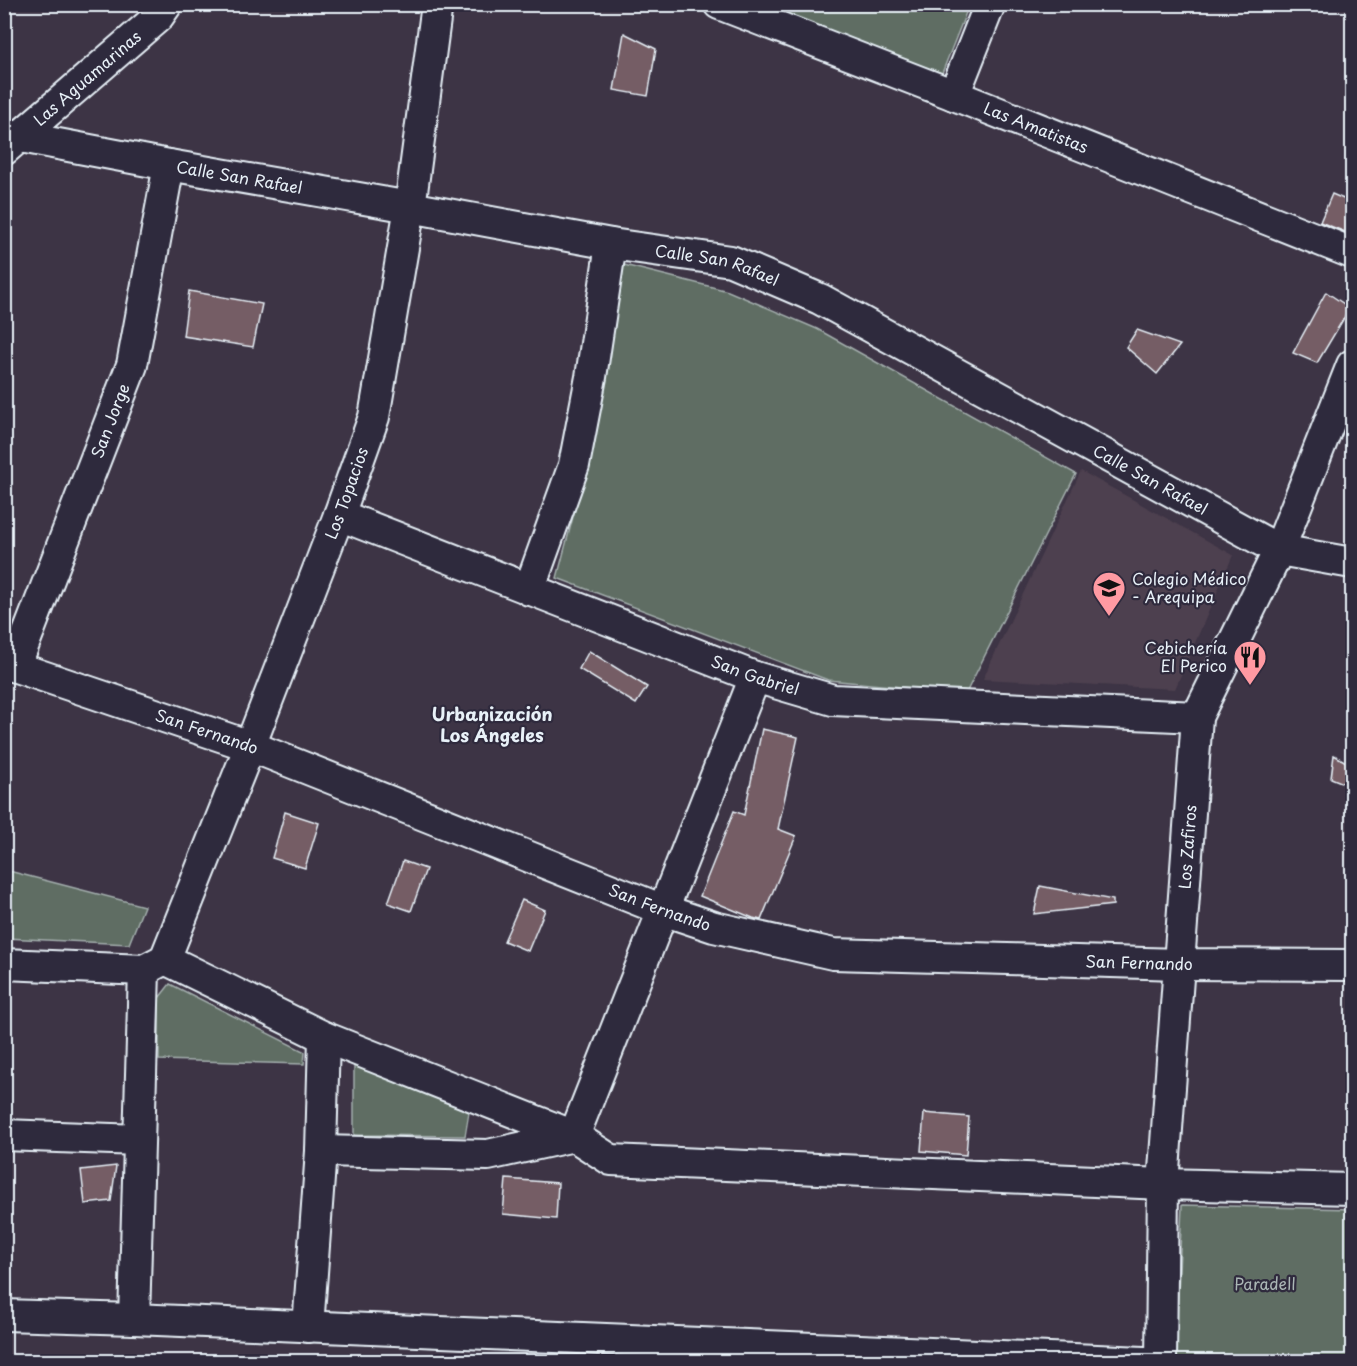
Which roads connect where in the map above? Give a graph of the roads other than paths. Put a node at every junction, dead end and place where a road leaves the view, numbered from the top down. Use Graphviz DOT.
graph roads {
  1 [pos="167,4"];
  2 [pos="437,4"];
  3 [pos="719,4"];
  4 [pos="990,4"];
  5 [pos="954,94"];
  6 [pos="13,143"];
  7 [pos="169,165"];
  8 [pos="410,207"];
  9 [pos="611,244"];
  10 [pos="1353,253"];
  11 [pos="1353,365"];
  12 [pos="339,515"];
  13 [pos="1279,550"];
  14 [pos="1353,563"];
  15 [pos="529,590"];
  16 [pos="10,665"];
  17 [pos="754,677"];
  18 [pos="1197,717"];
  19 [pos="250,747"];
  20 [pos="663,910"];
  21 [pos="4,964"];
  22 [pos="1179,964"];
  23 [pos="154,965"];
  24 [pos="1353,965"];
  25 [pos="324,1036"];
  26 [pos="4,1135"];
  27 [pos="573,1136"];
  28 [pos="139,1140"];
  29 [pos="321,1151"];
  30 [pos="1163,1184"];
  31 [pos="1353,1189"];
  32 [pos="4,1315"];
  33 [pos="134,1319"];
  34 [pos="308,1327"];
  35 [pos="1144,1362"];
  36 [pos="1161,1362"];
  1 -- 6 [label="street, Las Aguamarinas"];
  2 -- 8 [label="street, Los Topacios"];
  3 -- 5 [label="street, Las Amatistas"];
  4 -- 5 [label="street"];
  5 -- 10 [label="street, Las Amatistas"];
  6 -- 7 [label="street, Calle San Rafael"];
  7 -- 8 [label="street, Calle San Rafael"];
  7 -- 16 [label="street, San Jorge"];
  8 -- 9 [label="street, Calle San Rafael"];
  8 -- 12 [label="street, Los Topacios"];
  9 -- 13 [label="street, Calle San Rafael"];
  9 -- 15 [label="street"];
  11 -- 13 [label="street, Los Zafiros"];
  12 -- 15 [label="street, San Gabriel"];
  12 -- 19 [label="street, Los Topacios"];
  13 -- 14 [label="street, Calle San Rafael"];
  13 -- 18 [label="street, Los Zafiros"];
  15 -- 17 [label="street, San Gabriel"];
  16 -- 19 [label="street, San Fernando"];
  17 -- 18 [label="street, San Gabriel"];
  17 -- 20 [label="street"];
  18 -- 22 [label="street, Los Zafiros"];
  19 -- 20 [label="street, San Fernando"];
  19 -- 23 [label="street, Los Topacios"];
  20 -- 22 [label="street, San Fernando"];
  20 -- 27 [label="street"];
  21 -- 23 [label="street"];
  22 -- 24 [label="street, San Fernando"];
  22 -- 30 [label="street, Los Zafiros"];
  23 -- 25 [label="street"];
  23 -- 28 [label="street"];
  25 -- 27 [label="street"];
  25 -- 29 [label="street"];
  26 -- 28 [label="street"];
  27 -- 29 [label="street"];
  27 -- 30 [label="street"];
  28 -- 33 [label="street"];
  29 -- 34 [label="street"];
  30 -- 31 [label="street"];
  30 -- 36 [label="street, Los Zafiros"];
  32 -- 33 [label="street"];
  33 -- 34 [label="street"];
  34 -- 35 [label="street"];
}
